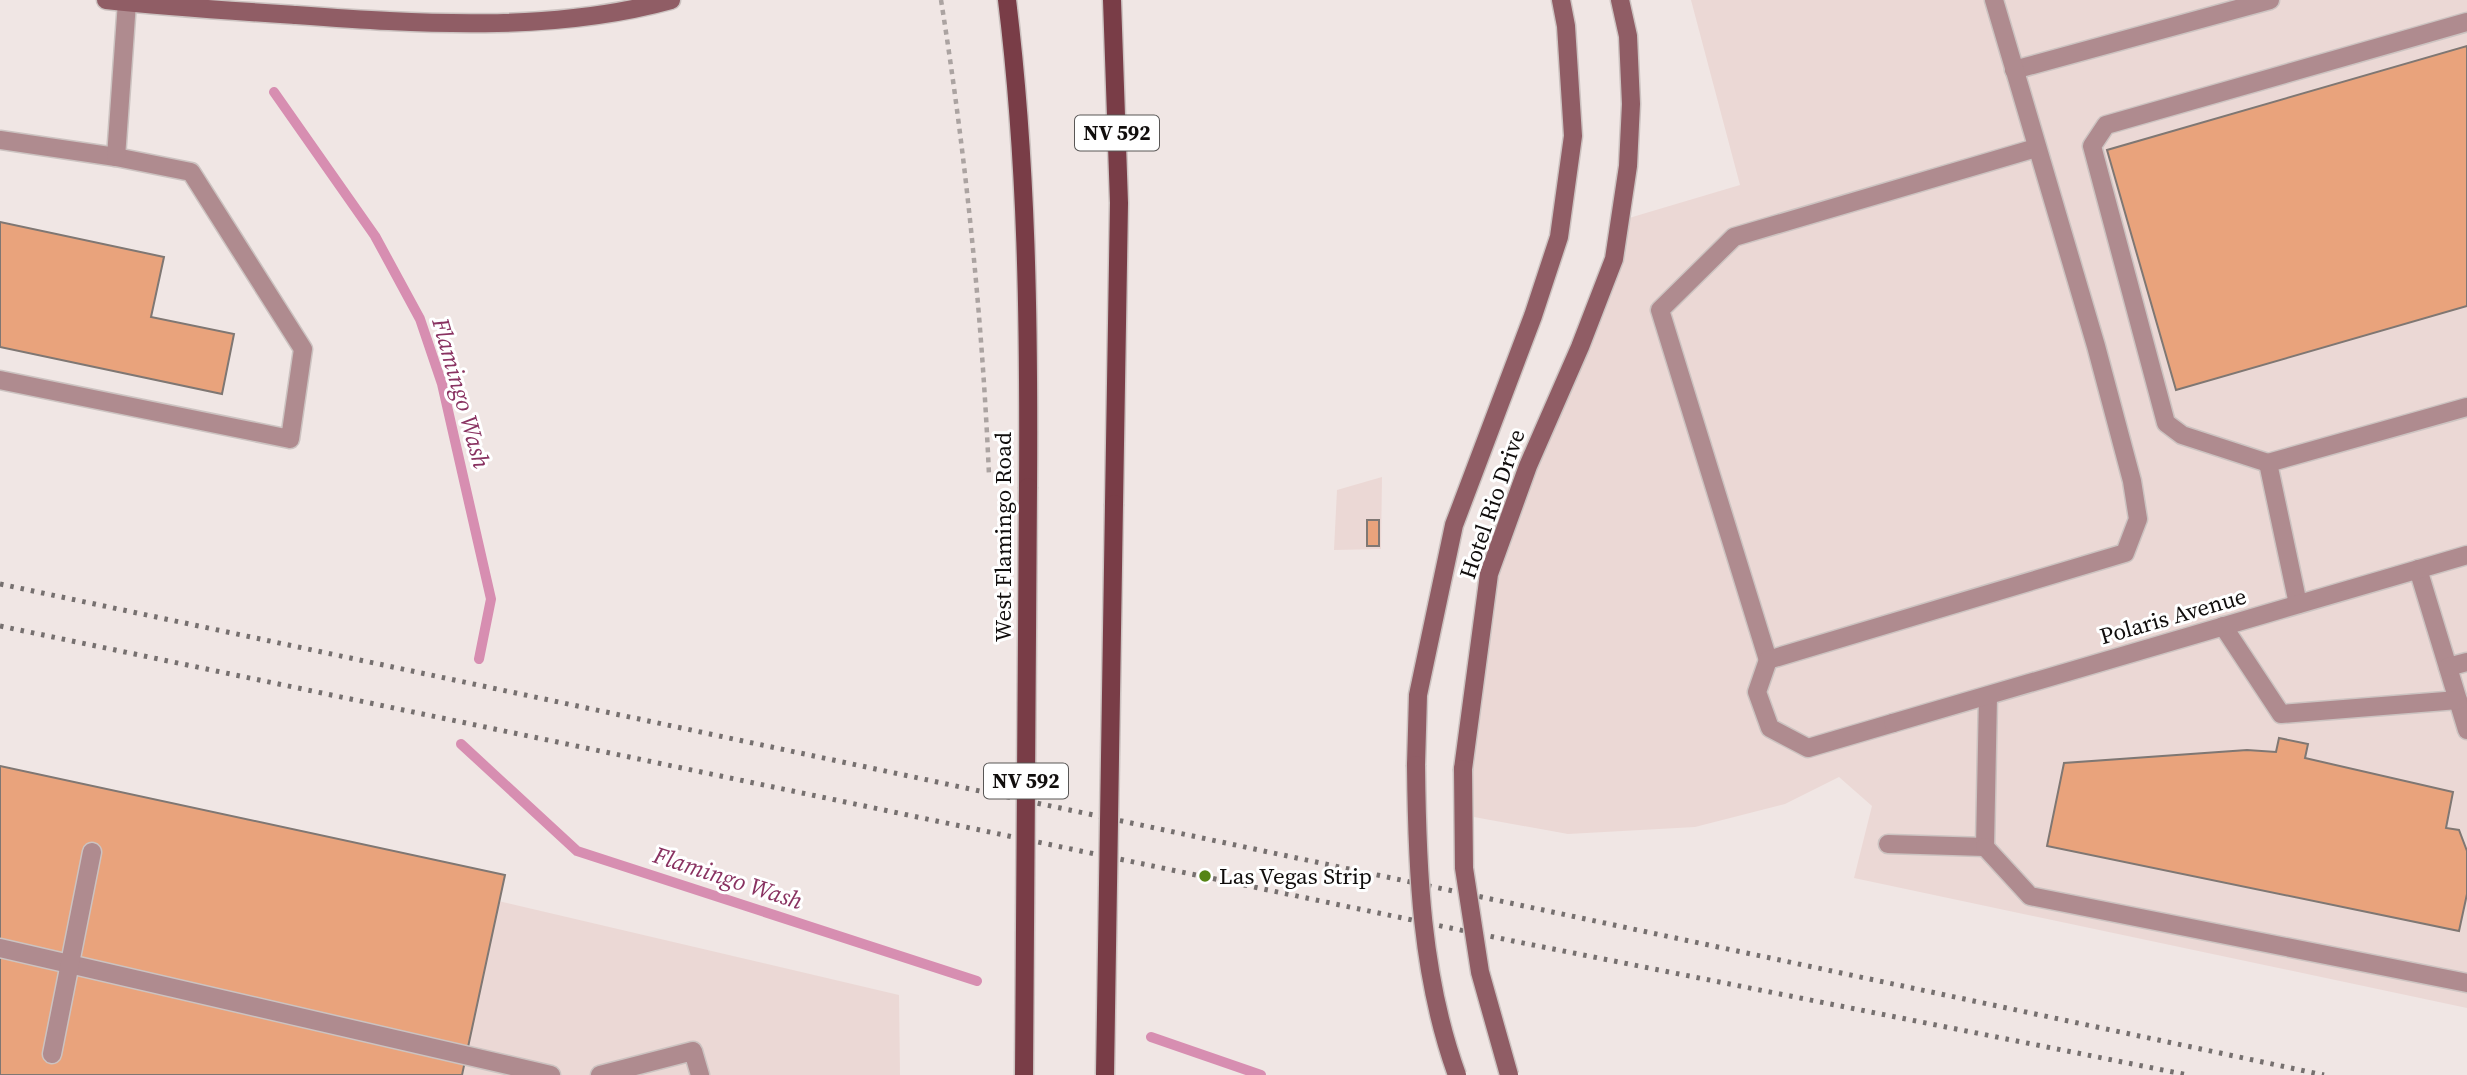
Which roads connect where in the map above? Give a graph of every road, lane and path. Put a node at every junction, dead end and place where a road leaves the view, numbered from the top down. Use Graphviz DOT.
graph roads {
  1 [pos="106,0"];
  2 [pos="671,0"];
  3 [pos="941,0"];
  4 [pos="1007,0"];
  5 [pos="1112,0"];
  6 [pos="1561,0"];
  7 [pos="1620,0"];
  8 [pos="1994,0"];
  9 [pos="2270,0"];
  10 [pos="127,2"];
  11 [pos="2467,22"];
  12 [pos="2014,70"];
  13 [pos="0,140"];
  14 [pos="2036,148"];
  15 [pos="116,157"];
  16 [pos="0,380"];
  17 [pos="2467,407"];
  18 [pos="2268,464"];
  19 [pos="989,475"];
  20 [pos="2467,555"];
  21 [pos="2418,569"];
  22 [pos="2298,604"];
  23 [pos="2223,626"];
  24 [pos="1768,660"];
  25 [pos="2467,662"];
  26 [pos="2448,667"];
  27 [pos="1988,696"];
  28 [pos="2458,700"];
  29 [pos="2467,730"];
  30 [pos="1888,844"];
  31 [pos="1985,847"];
  32 [pos="92,852"];
  33 [pos="0,948"];
  34 [pos="2467,983"];
  35 [pos="52,1054"];
  36 [pos="551,1075"];
  37 [pos="600,1075"];
  38 [pos="700,1075"];
  39 [pos="1024,1075"];
  40 [pos="1105,1075"];
  41 [pos="1457,1075"];
  42 [pos="1509,1075"];
  1 -- 10 [label="main road"];
  2 -- 10 [label="main road"];
  3 -- 19 [label="path"];
  4 -- 39 [label="main road, West Flamingo Road / NV 592, bridge"];
  5 -- 40 [label="main road, NV 592, bridge"];
  6 -- 41 [label="main road, Hotel Rio Drive, bridge"];
  7 -- 42 [label="main road, Hotel Rio Drive, bridge"];
  8 -- 12 [label="street"];
  9 -- 12 [label="street"];
  10 -- 15 [label="street"];
  11 -- 18 [label="street"];
  12 -- 14 [label="street"];
  13 -- 15 [label="street"];
  14 -- 24 [label="street"];
  14 -- 24 [label="street"];
  15 -- 16 [label="street"];
  17 -- 18 [label="street"];
  18 -- 22 [label="street"];
  20 -- 21 [label="street, Polaris Avenue"];
  21 -- 22 [label="street, Polaris Avenue"];
  21 -- 26 [label="street"];
  22 -- 23 [label="street, Polaris Avenue"];
  23 -- 27 [label="street, Polaris Avenue"];
  23 -- 28 [label="street"];
  24 -- 27 [label="street, Polaris Avenue"];
  25 -- 26 [label="street"];
  26 -- 28 [label="street"];
  27 -- 31 [label="street"];
  28 -- 29 [label="street"];
  30 -- 31 [label="street"];
  31 -- 34 [label="street"];
  32 -- 35 [label="street"];
  33 -- 36 [label="street"];
  37 -- 38 [label="street"];
}
